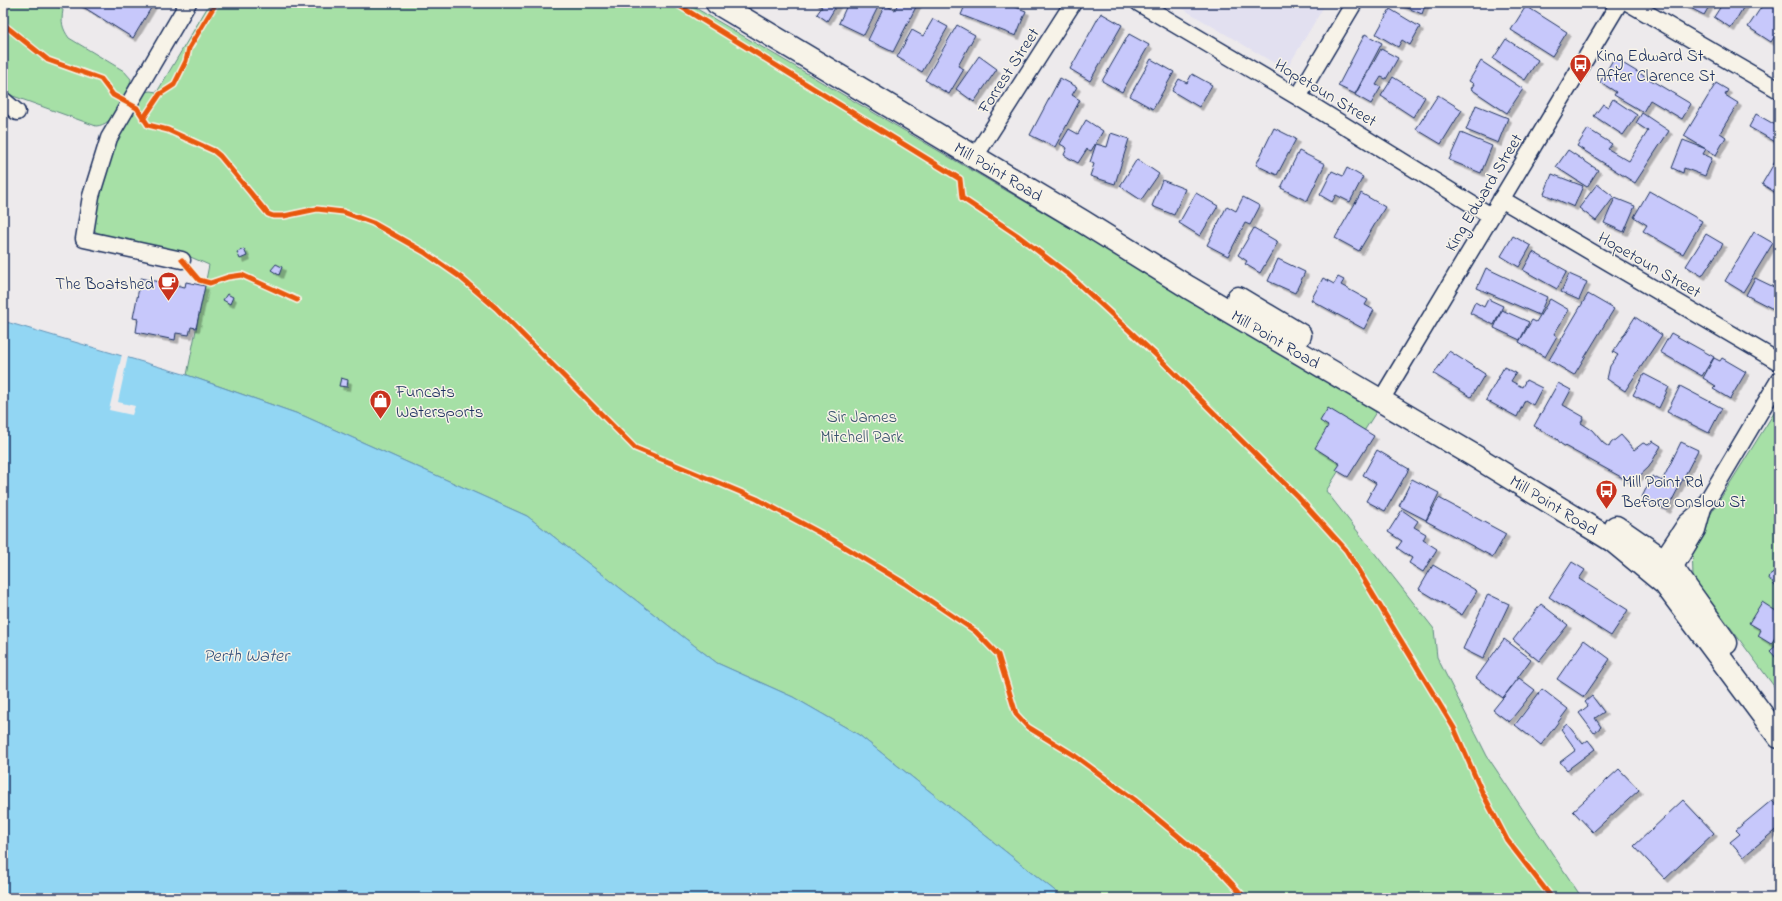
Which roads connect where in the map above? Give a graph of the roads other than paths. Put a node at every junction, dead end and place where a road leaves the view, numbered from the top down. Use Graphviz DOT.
graph roads {
  1 [pos="188,3"];
  2 [pos="717,3"];
  3 [pos="743,3"];
  4 [pos="1073,3"];
  5 [pos="1139,3"];
  6 [pos="1354,3"];
  7 [pos="1619,3"];
  8 [pos="1629,3"];
  9 [pos="1779,90"];
  10 [pos="1298,96"];
  11 [pos="3,100"];
  12 [pos="16,112"];
  13 [pos="978,153"];
  14 [pos="1501,199"];
  15 [pos="1492,216"];
  16 [pos="182,260"];
  17 [pos="1779,362"];
  18 [pos="1779,380"];
  19 [pos="1384,394"];
  20 [pos="1663,571"];
  21 [pos="1779,714"];
  22 [pos="1779,737"];
  1 -- 16 [label="street"];
  2 -- 13 [label="main road, Mill Point Road"];
  3 -- 13 [label="main road, Mill Point Road"];
  4 -- 13 [label="street, Forrest Street"];
  5 -- 10 [label="street, Hopetoun Street"];
  6 -- 10 [label="street"];
  7 -- 14 [label="street, King Edward Street"];
  8 -- 9 [label="street"];
  10 -- 15 [label="street, Hopetoun Street"];
  11 -- 12 [label="street"];
  13 -- 19 [label="main road, Mill Point Road"];
  14 -- 15 [label="street, King Edward Street"];
  14 -- 17 [label="street, Hopetoun Street"];
  15 -- 19 [label="street, King Edward Street"];
  18 -- 20 [label="street"];
  19 -- 20 [label="main road, Mill Point Road"];
  20 -- 21 [label="main road, Mill Point Road"];
  20 -- 22 [label="main road, Mill Point Road"];
}
